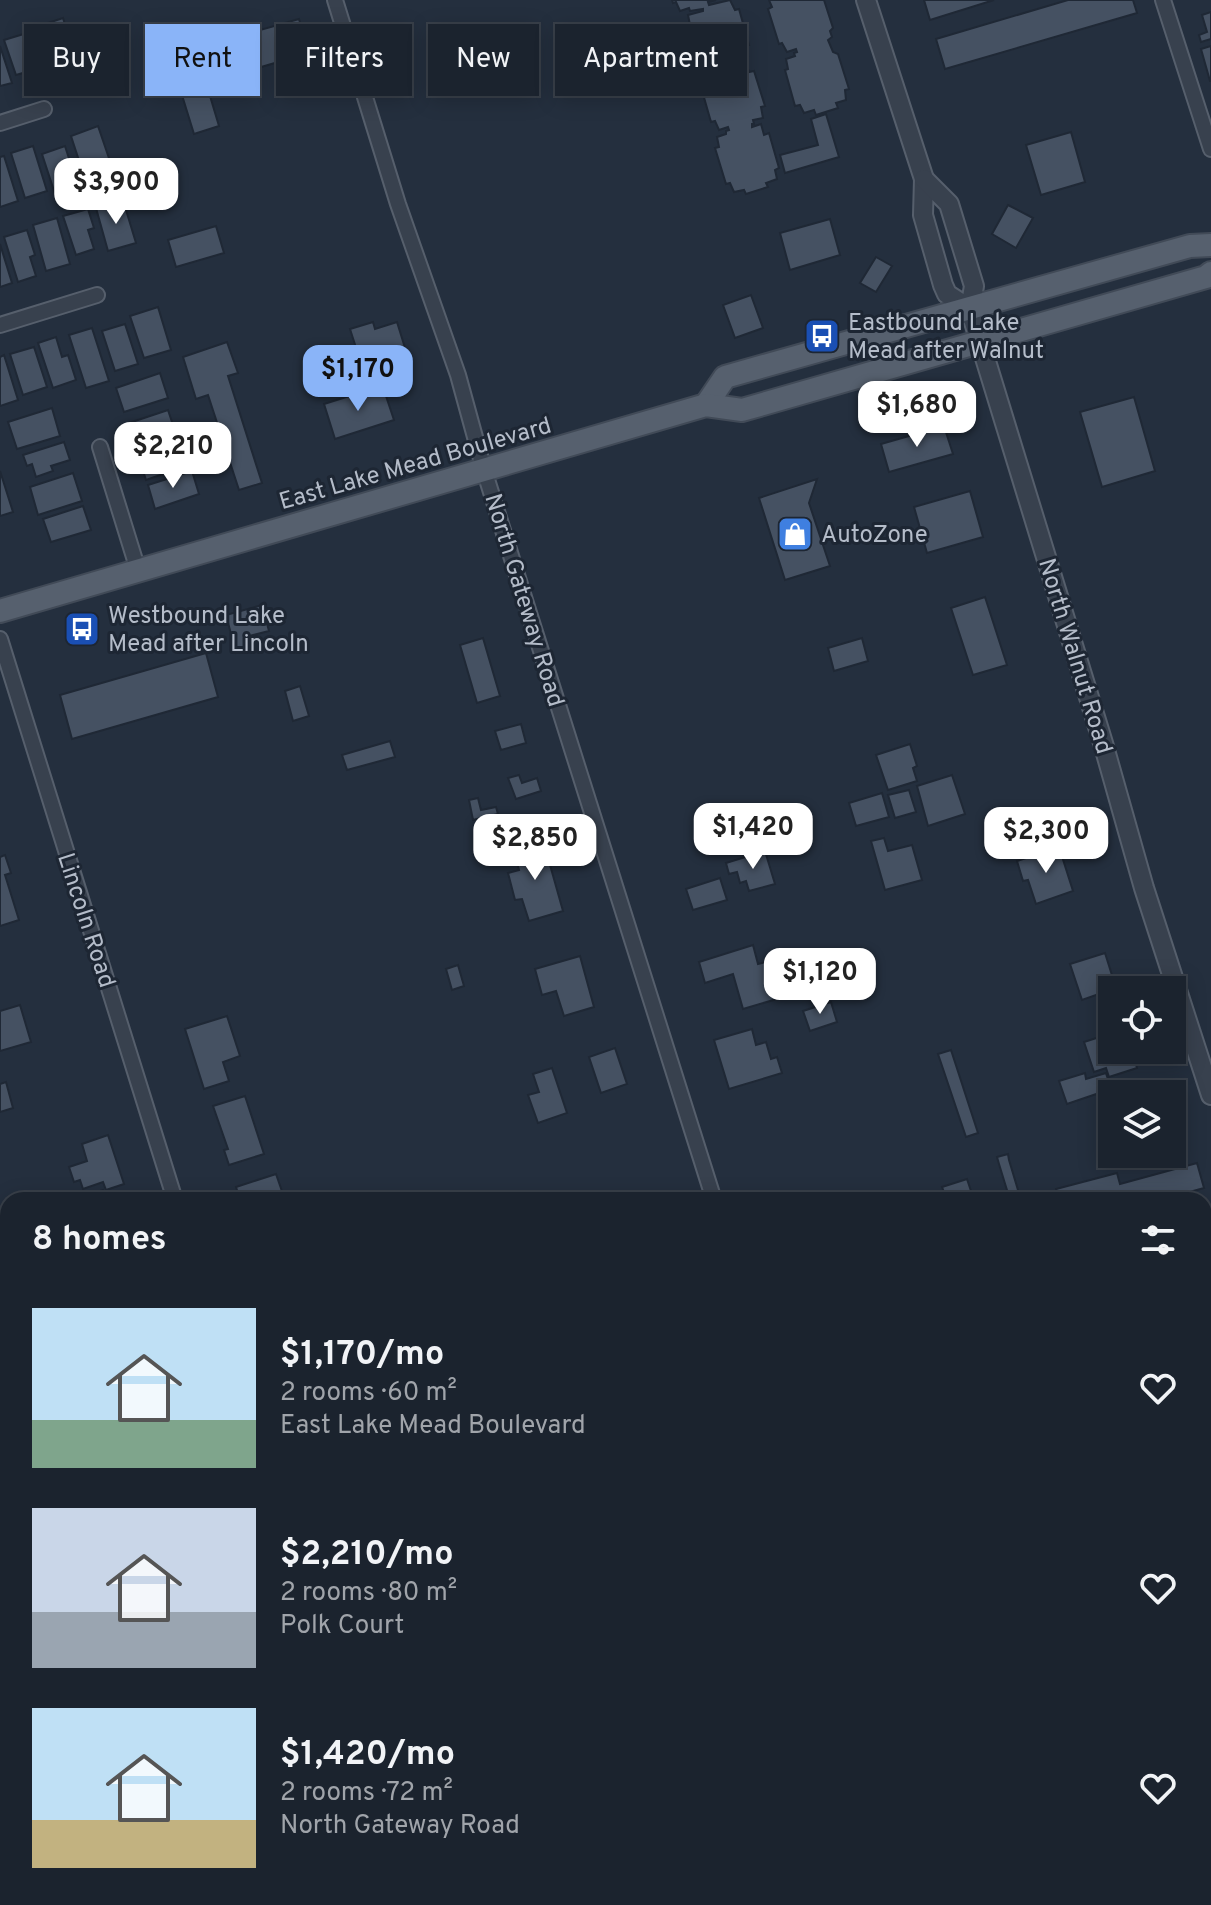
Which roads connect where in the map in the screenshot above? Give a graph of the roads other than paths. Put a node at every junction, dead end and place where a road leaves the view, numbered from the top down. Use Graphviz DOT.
graph roads {
  1 [pos="335,0"];
  2 [pos="866,0"];
  3 [pos="1163,0"];
  4 [pos="44,109"];
  5 [pos="0,123"];
  6 [pos="1210,142"];
  7 [pos="924,179"];
  8 [pos="1211,245"];
  9 [pos="1211,273"];
  10 [pos="97,295"];
  11 [pos="970,309"];
  12 [pos="0,325"];
  13 [pos="981,342"];
  14 [pos="706,405"];
  15 [pos="100,447"];
  16 [pos="484,470"];
  17 [pos="138,570"];
  18 [pos="0,611"];
  19 [pos="0,639"];
  20 [pos="1211,1095"];
  21 [pos="173,1192"];
  22 [pos="711,1192"];
  1 -- 16 [label="street, North Gateway Road"];
  2 -- 7 [label="street, North Walnut Road"];
  3 -- 6 [label="street"];
  4 -- 5 [label="street"];
  7 -- 11 [label="street, North Walnut Road"];
  7 -- 11 [label="street, North Walnut Road"];
  8 -- 11 [label="main road"];
  9 -- 13 [label="main road, East Lake Mead Boulevard"];
  10 -- 12 [label="street"];
  11 -- 13 [label="street, North Walnut Road"];
  11 -- 14 [label="main road"];
  13 -- 14 [label="main road, East Lake Mead Boulevard"];
  13 -- 20 [label="street, North Walnut Road"];
  14 -- 16 [label="main road, East Lake Mead Boulevard"];
  15 -- 17 [label="street"];
  16 -- 17 [label="main road, East Lake Mead Boulevard"];
  16 -- 22 [label="street, North Gateway Road"];
  17 -- 18 [label="main road, East Lake Mead Boulevard"];
  19 -- 21 [label="street, Lincoln Road"];
}
